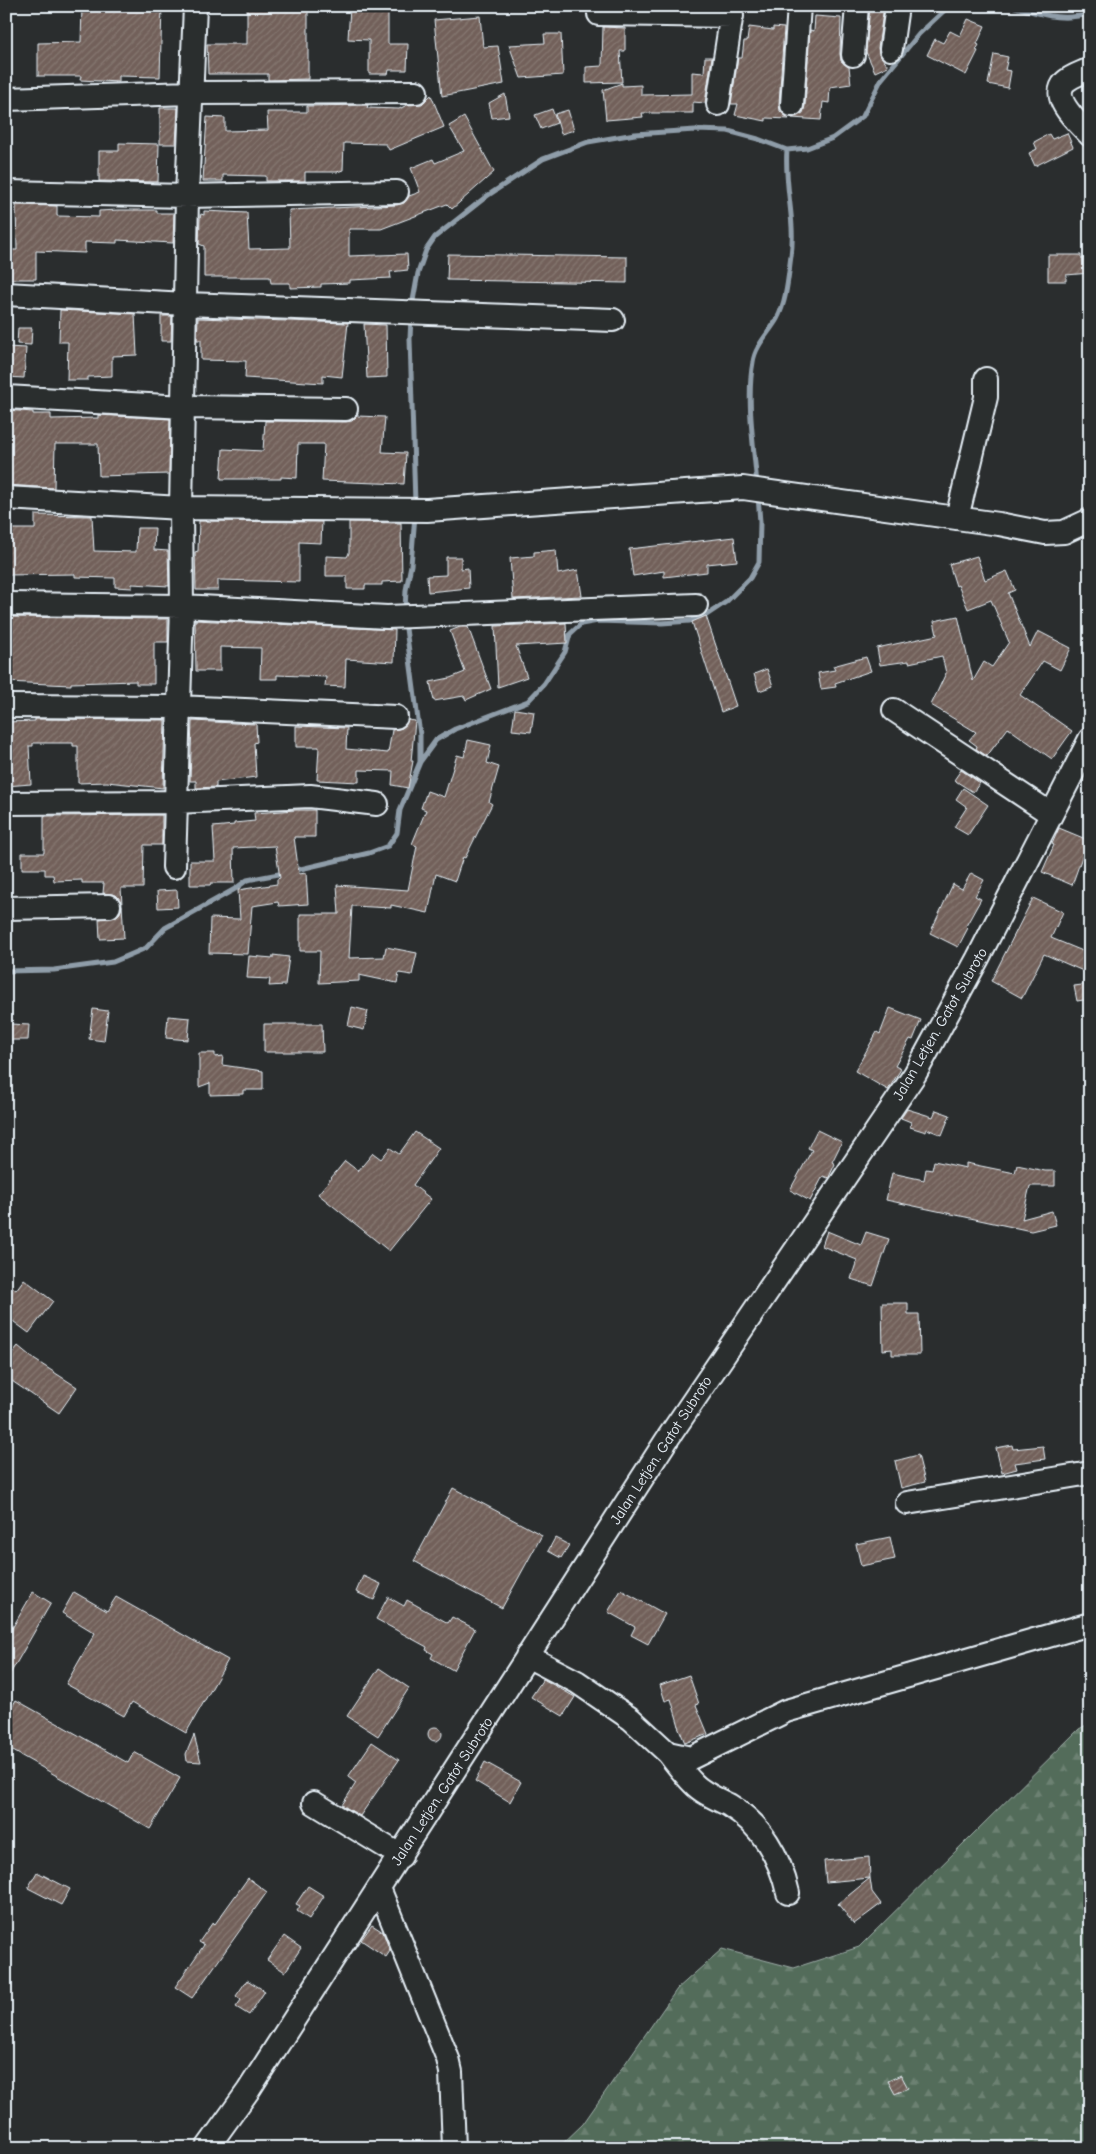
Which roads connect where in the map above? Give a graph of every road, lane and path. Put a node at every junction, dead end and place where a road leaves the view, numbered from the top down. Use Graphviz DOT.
graph roads {
  1 [pos="195,6"];
  2 [pos="799,6"];
  3 [pos="857,6"];
  4 [pos="897,6"];
  5 [pos="733,11"];
  6 [pos="599,14"];
  7 [pos="891,50"];
  8 [pos="853,55"];
  9 [pos="1090,69"];
  10 [pos="416,92"];
  11 [pos="190,93"];
  12 [pos="6,99"];
  13 [pos="718,104"];
  14 [pos="792,105"];
  15 [pos="1090,135"];
  16 [pos="6,192"];
  17 [pos="397,192"];
  18 [pos="187,196"];
  19 [pos="6,294"];
  20 [pos="186,304"];
  21 [pos="613,320"];
  22 [pos="986,379"];
  23 [pos="6,397"];
  24 [pos="184,407"];
  25 [pos="346,410"];
  26 [pos="6,498"];
  27 [pos="181,508"];
  28 [pos="957,518"];
  29 [pos="1090,520"];
  30 [pos="6,604"];
  31 [pos="696,604"];
  32 [pos="182,606"];
  33 [pos="6,706"];
  34 [pos="177,707"];
  35 [pos="894,710"];
  36 [pos="396,717"];
  37 [pos="1090,739"];
  38 [pos="176,802"];
  39 [pos="6,803"];
  40 [pos="377,804"];
  41 [pos="1051,814"];
  42 [pos="174,867"];
  43 [pos="109,906"];
  44 [pos="6,908"];
  45 [pos="1090,1473"];
  46 [pos="907,1503"];
  47 [pos="1090,1624"];
  48 [pos="527,1656"];
  49 [pos="668,1753"];
  50 [pos="314,1803"];
  51 [pos="401,1856"];
  52 [pos="379,1888"];
  53 [pos="788,1893"];
  54 [pos="207,2148"];
  55 [pos="454,2148"];
  1 -- 11 [label="street"];
  2 -- 14 [label="street"];
  3 -- 8 [label="street"];
  4 -- 7 [label="street"];
  5 -- 6 [label="street"];
  5 -- 13 [label="street"];
  9 -- 15 [label="street"];
  10 -- 11 [label="street"];
  11 -- 12 [label="street"];
  11 -- 18 [label="street"];
  16 -- 18 [label="street"];
  17 -- 18 [label="street"];
  18 -- 20 [label="street"];
  19 -- 20 [label="street"];
  20 -- 21 [label="street"];
  20 -- 24 [label="street"];
  22 -- 28 [label="street"];
  23 -- 24 [label="street"];
  24 -- 25 [label="street"];
  24 -- 27 [label="street"];
  26 -- 27 [label="street"];
  27 -- 28 [label="street"];
  27 -- 32 [label="street"];
  28 -- 29 [label="street"];
  30 -- 32 [label="street"];
  31 -- 32 [label="street"];
  32 -- 34 [label="street"];
  33 -- 34 [label="street"];
  34 -- 36 [label="street"];
  34 -- 38 [label="street"];
  35 -- 41 [label="street"];
  37 -- 41 [label="street, Jalan Letjen. Gatot Subroto"];
  38 -- 39 [label="street"];
  38 -- 40 [label="street"];
  38 -- 42 [label="street"];
  41 -- 48 [label="street, Jalan Letjen. Gatot Subroto"];
  43 -- 44 [label="street"];
  45 -- 46 [label="street"];
  47 -- 49 [label="street"];
  48 -- 49 [label="street"];
  48 -- 51 [label="street, Jalan Letjen. Gatot Subroto"];
  49 -- 53 [label="street"];
  50 -- 51 [label="street"];
  51 -- 52 [label="street, Jalan Letjen. Gatot Subroto"];
  52 -- 54 [label="street, Jalan Letjen. Gatot Subroto"];
  52 -- 55 [label="street"];
}
